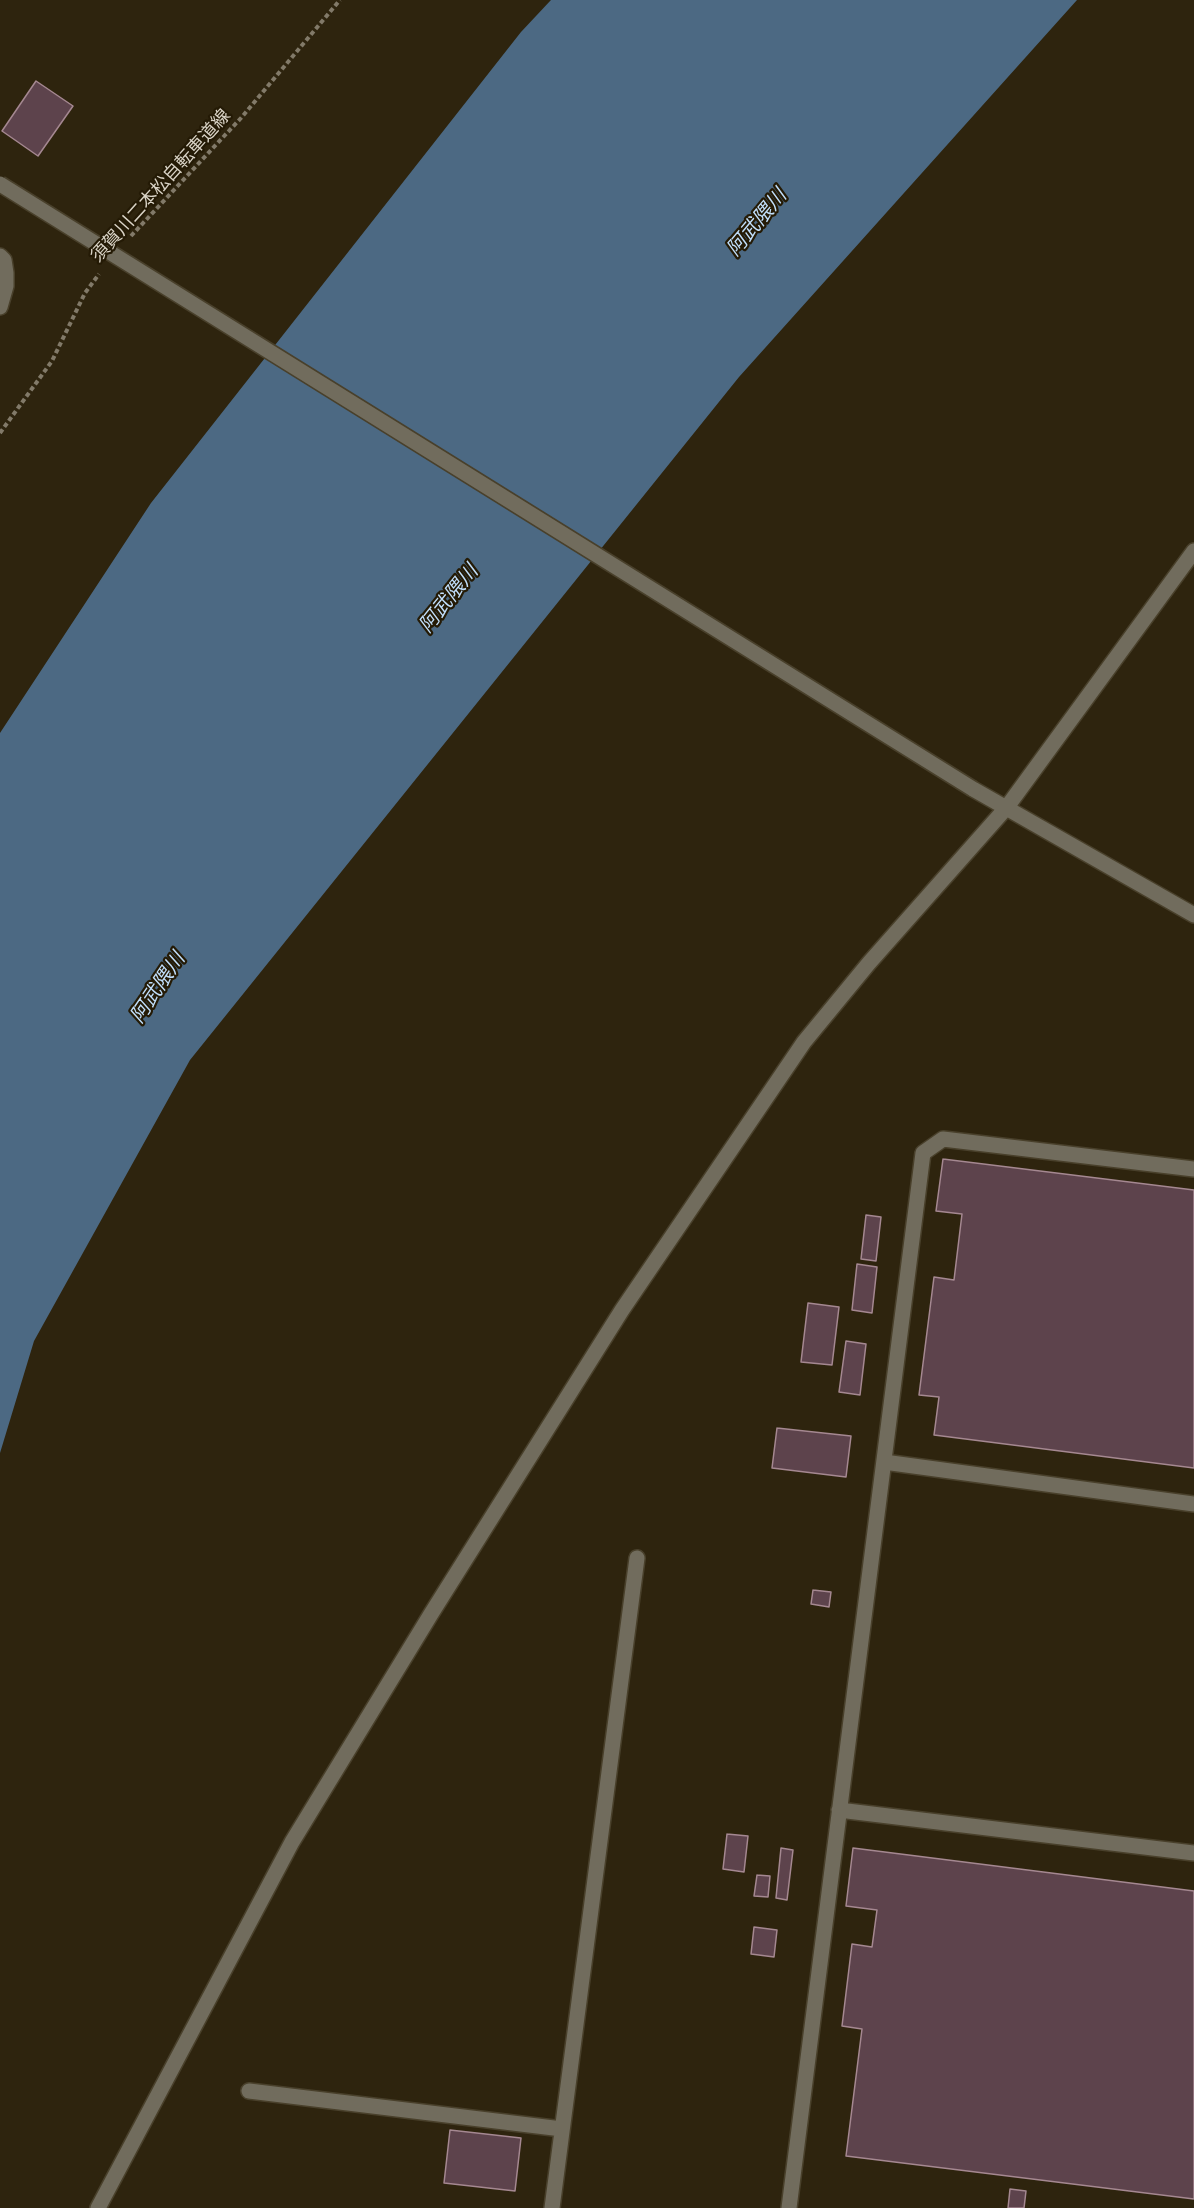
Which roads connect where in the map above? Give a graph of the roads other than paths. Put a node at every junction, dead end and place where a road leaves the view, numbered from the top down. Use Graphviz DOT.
graph roads {
  1 [pos="0,184"];
  2 [pos="0,256"];
  3 [pos="0,307"];
  4 [pos="1194,551"];
  5 [pos="1007,807"];
  6 [pos="1194,915"];
  7 [pos="1194,1169"];
  8 [pos="884,1462"];
  9 [pos="1194,1504"];
  10 [pos="636,1558"];
  11 [pos="839,1810"];
  12 [pos="1194,1853"];
  13 [pos="249,2091"];
  14 [pos="562,2129"];
  15 [pos="98,2208"];
  16 [pos="552,2208"];
  17 [pos="789,2208"];
  1 -- 5 [label="street, bridge"];
  2 -- 3 [label="street"];
  4 -- 5 [label="street"];
  5 -- 6 [label="street"];
  5 -- 15 [label="street"];
  7 -- 8 [label="street"];
  8 -- 9 [label="street"];
  8 -- 11 [label="street"];
  10 -- 14 [label="street"];
  11 -- 12 [label="street"];
  11 -- 17 [label="street"];
  13 -- 14 [label="street"];
  14 -- 16 [label="street"];
}
